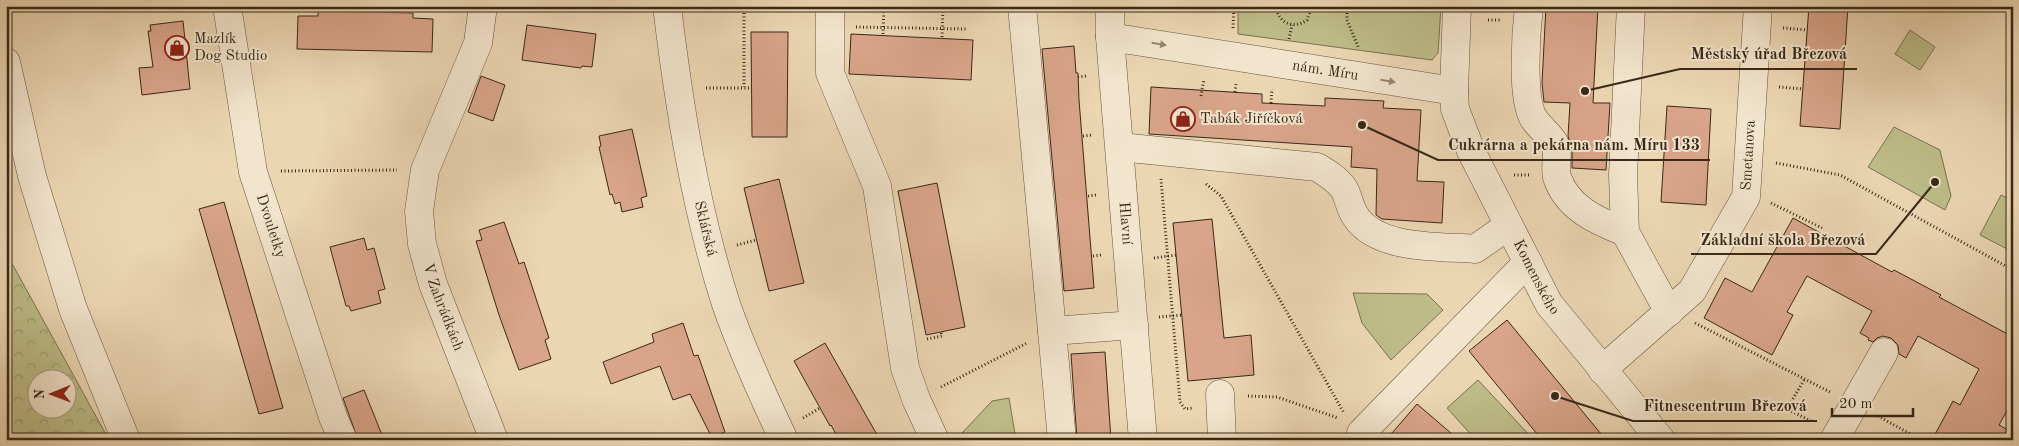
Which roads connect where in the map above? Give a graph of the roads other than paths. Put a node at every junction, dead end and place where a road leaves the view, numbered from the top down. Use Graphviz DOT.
graph roads {
  1 [pos="227,6"];
  2 [pos="483,6"];
  3 [pos="667,6"];
  4 [pos="1022,6"];
  5 [pos="1110,6"];
  6 [pos="1457,6"];
  7 [pos="1529,6"];
  8 [pos="1631,6"];
  9 [pos="1758,6"];
  10 [pos="830,16"];
  11 [pos="1110,37"];
  12 [pos="6,62"];
  13 [pos="1454,91"];
  14 [pos="1120,147"];
  15 [pos="1508,226"];
  16 [pos="1625,232"];
  17 [pos="1528,262"];
  18 [pos="1669,312"];
  19 [pos="1145,321"];
  20 [pos="1052,331"];
  21 [pos="1884,352"];
  22 [pos="1602,370"];
  23 [pos="1220,400"];
  24 [pos="790,431"];
  25 [pos="1360,432"];
  26 [pos="933,436"];
  27 [pos="1836,437"];
  28 [pos="126,440"];
  29 [pos="343,440"];
  30 [pos="494,440"];
  31 [pos="1062,440"];
  32 [pos="1143,440"];
  33 [pos="1222,440"];
  34 [pos="1660,440"];
  1 -- 29 [label="street, Dvouletky"];
  2 -- 30 [label="street, V Zahrádkách"];
  3 -- 24 [label="street, Sklářská"];
  4 -- 20 [label="street"];
  5 -- 11 [label="street, Hlavní"];
  6 -- 13 [label="street"];
  7 -- 16 [label="street"];
  8 -- 16 [label="street"];
  9 -- 18 [label="street, Smetanova"];
  10 -- 26 [label="street"];
  11 -- 13 [label="street, nám. Míru, one-way"];
  11 -- 14 [label="street, Hlavní"];
  12 -- 28 [label="street"];
  13 -- 15 [label="street, Komenského"];
  14 -- 15 [label="street"];
  14 -- 19 [label="street, Hlavní"];
  15 -- 17 [label="street, Komenského"];
  16 -- 18 [label="street"];
  17 -- 22 [label="street, Komenského"];
  17 -- 25 [label="street"];
  18 -- 22 [label="street, Smetanova"];
  19 -- 20 [label="street"];
  19 -- 32 [label="street, Hlavní"];
  20 -- 31 [label="street"];
  21 -- 27 [label="street"];
  22 -- 34 [label="street, Komenského"];
  23 -- 33 [label="street"];
}
